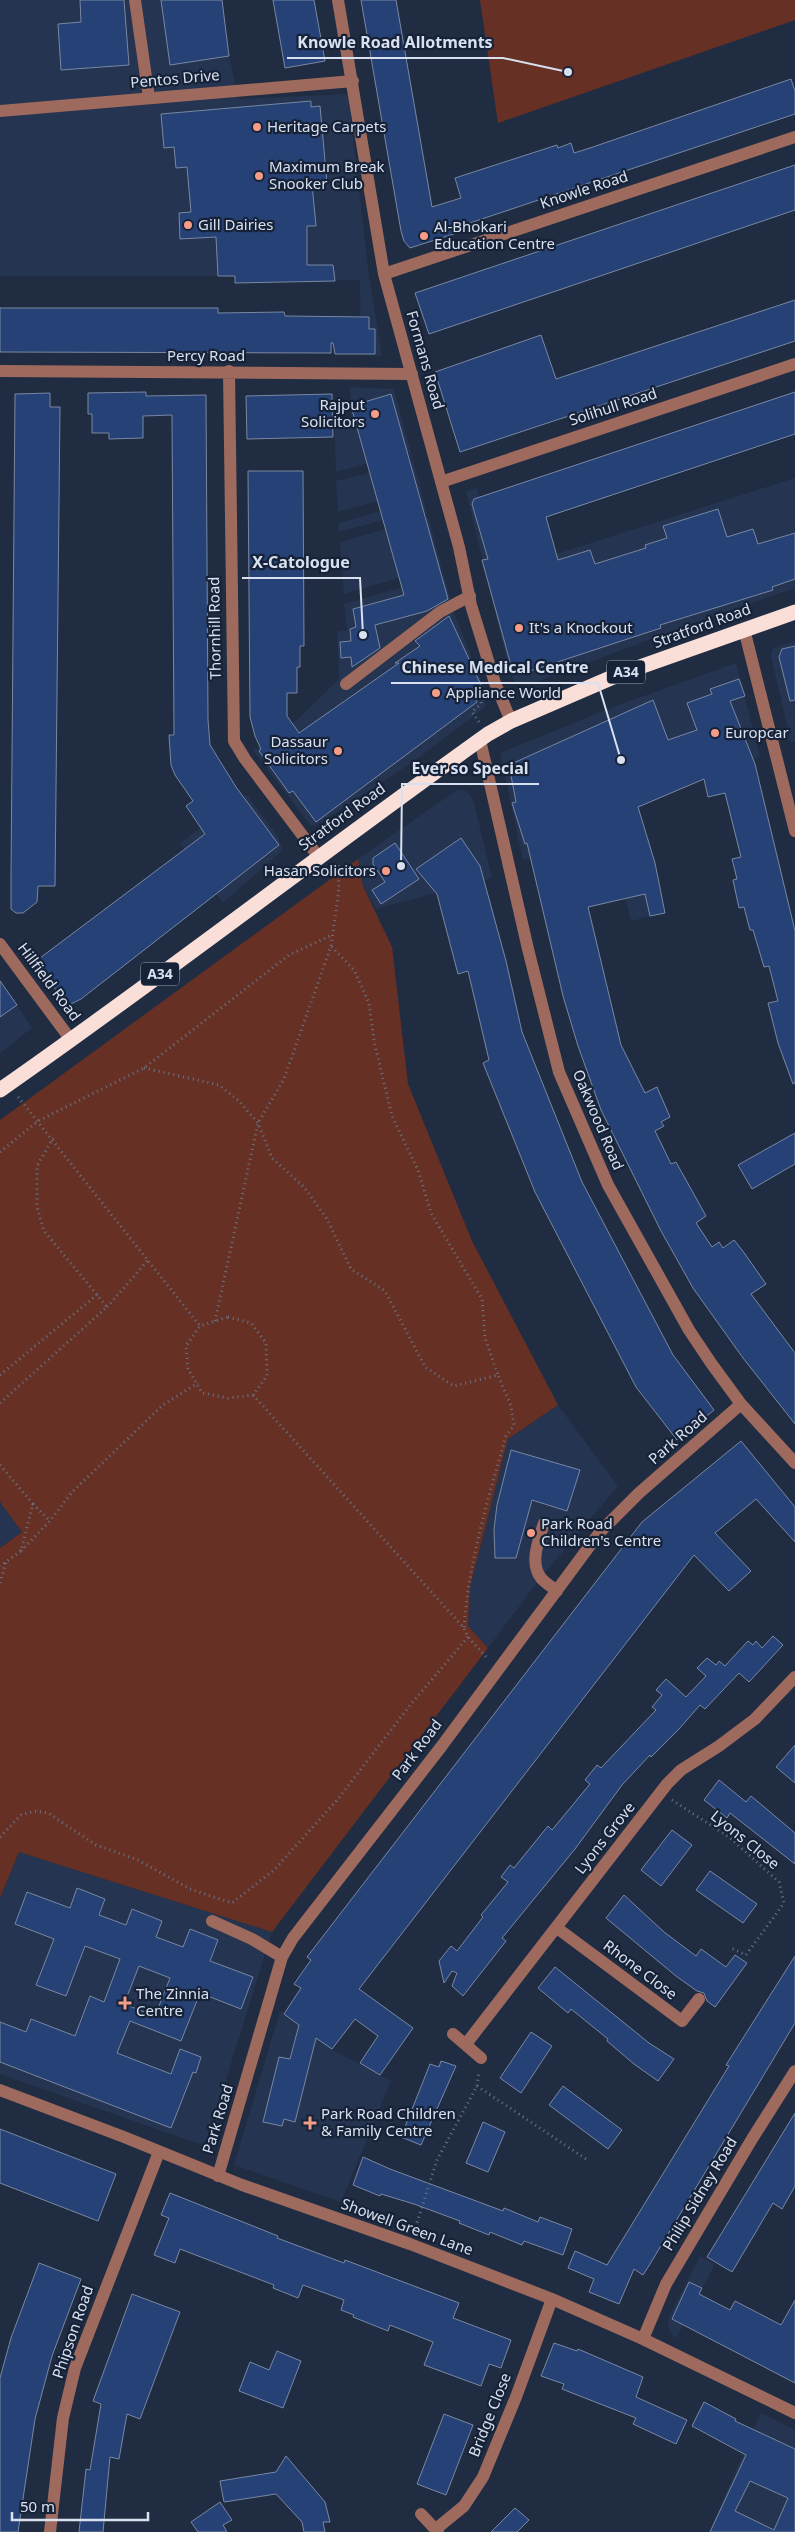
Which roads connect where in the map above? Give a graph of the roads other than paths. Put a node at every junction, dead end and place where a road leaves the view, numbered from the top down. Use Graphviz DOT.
graph roads {
  1 [pos="136,0"];
  2 [pos="338,0"];
  3 [pos="353,80"];
  4 [pos="149,98"];
  5 [pos="0,111"];
  6 [pos="795,137"];
  7 [pos="384,274"];
  8 [pos="795,364"];
  9 [pos="0,371"];
  10 [pos="229,371"];
  11 [pos="412,374"];
  12 [pos="441,482"];
  13 [pos="470,596"];
  14 [pos="795,612"];
  15 [pos="744,629"];
  16 [pos="346,684"];
  17 [pos="511,721"];
  18 [pos="480,740"];
  19 [pos="795,831"];
  20 [pos="318,856"];
  21 [pos="0,944"];
  22 [pos="71,1040"];
  23 [pos="4,1088"];
  24 [pos="741,1404"];
  25 [pos="795,1463"];
  26 [pos="544,1523"];
  27 [pos="557,1591"];
  28 [pos="795,1677"];
  29 [pos="212,1921"];
  30 [pos="557,1928"];
  31 [pos="282,1957"];
  32 [pos="699,1999"];
  33 [pos="452,2034"];
  34 [pos="466,2044"];
  35 [pos="481,2058"];
  36 [pos="795,2072"];
  37 [pos="0,2090"];
  38 [pos="159,2152"];
  39 [pos="218,2176"];
  40 [pos="552,2299"];
  41 [pos="643,2339"];
  42 [pos="795,2413"];
  43 [pos="421,2514"];
  44 [pos="437,2531"];
  45 [pos="50,2532"];
  1 -- 4 [label="street"];
  2 -- 3 [label="street, Formans Road"];
  3 -- 4 [label="street, Pentos Drive"];
  3 -- 7 [label="street, Formans Road"];
  4 -- 5 [label="street, Pentos Drive"];
  6 -- 7 [label="street, Knowle Road"];
  7 -- 11 [label="street, Formans Road"];
  8 -- 12 [label="street, Solihull Road"];
  9 -- 10 [label="street, Percy Road"];
  10 -- 11 [label="street, Percy Road"];
  10 -- 20 [label="street, Thornhill Road"];
  11 -- 12 [label="street, Formans Road"];
  12 -- 13 [label="street, Formans Road"];
  13 -- 16 [label="street"];
  13 -- 17 [label="street, Formans Road"];
  14 -- 15 [label="highway, Stratford Road / A34"];
  15 -- 17 [label="highway, Stratford Road / A34"];
  15 -- 19 [label="street"];
  17 -- 18 [label="highway, Stratford Road / A34"];
  18 -- 20 [label="highway, Stratford Road / A34"];
  18 -- 24 [label="street, Oakwood Road"];
  20 -- 22 [label="highway, Stratford Road / A34"];
  21 -- 22 [label="street, Hillfield Road"];
  22 -- 23 [label="highway, Stratford Road / A34"];
  24 -- 25 [label="street, Oakwood Road"];
  24 -- 27 [label="street, Park Road"];
  26 -- 27 [label="street"];
  27 -- 31 [label="street, Park Road"];
  28 -- 30 [label="street, Lyons Grove"];
  29 -- 31 [label="street"];
  30 -- 32 [label="street, Rhone Close"];
  30 -- 34 [label="street, Lyons Grove"];
  31 -- 39 [label="street, Park Road"];
  33 -- 34 [label="street"];
  34 -- 35 [label="street"];
  36 -- 41 [label="street, Philip Sidney Road"];
  37 -- 38 [label="street, Showell Green Lane"];
  38 -- 39 [label="street, Showell Green Lane"];
  38 -- 45 [label="street, Phipson Road"];
  39 -- 40 [label="street, Showell Green Lane"];
  40 -- 41 [label="street, Showell Green Lane"];
  40 -- 44 [label="street, Bridge Close"];
  41 -- 42 [label="street, Showell Green Lane"];
  43 -- 44 [label="street, Bridge Close"];
}
